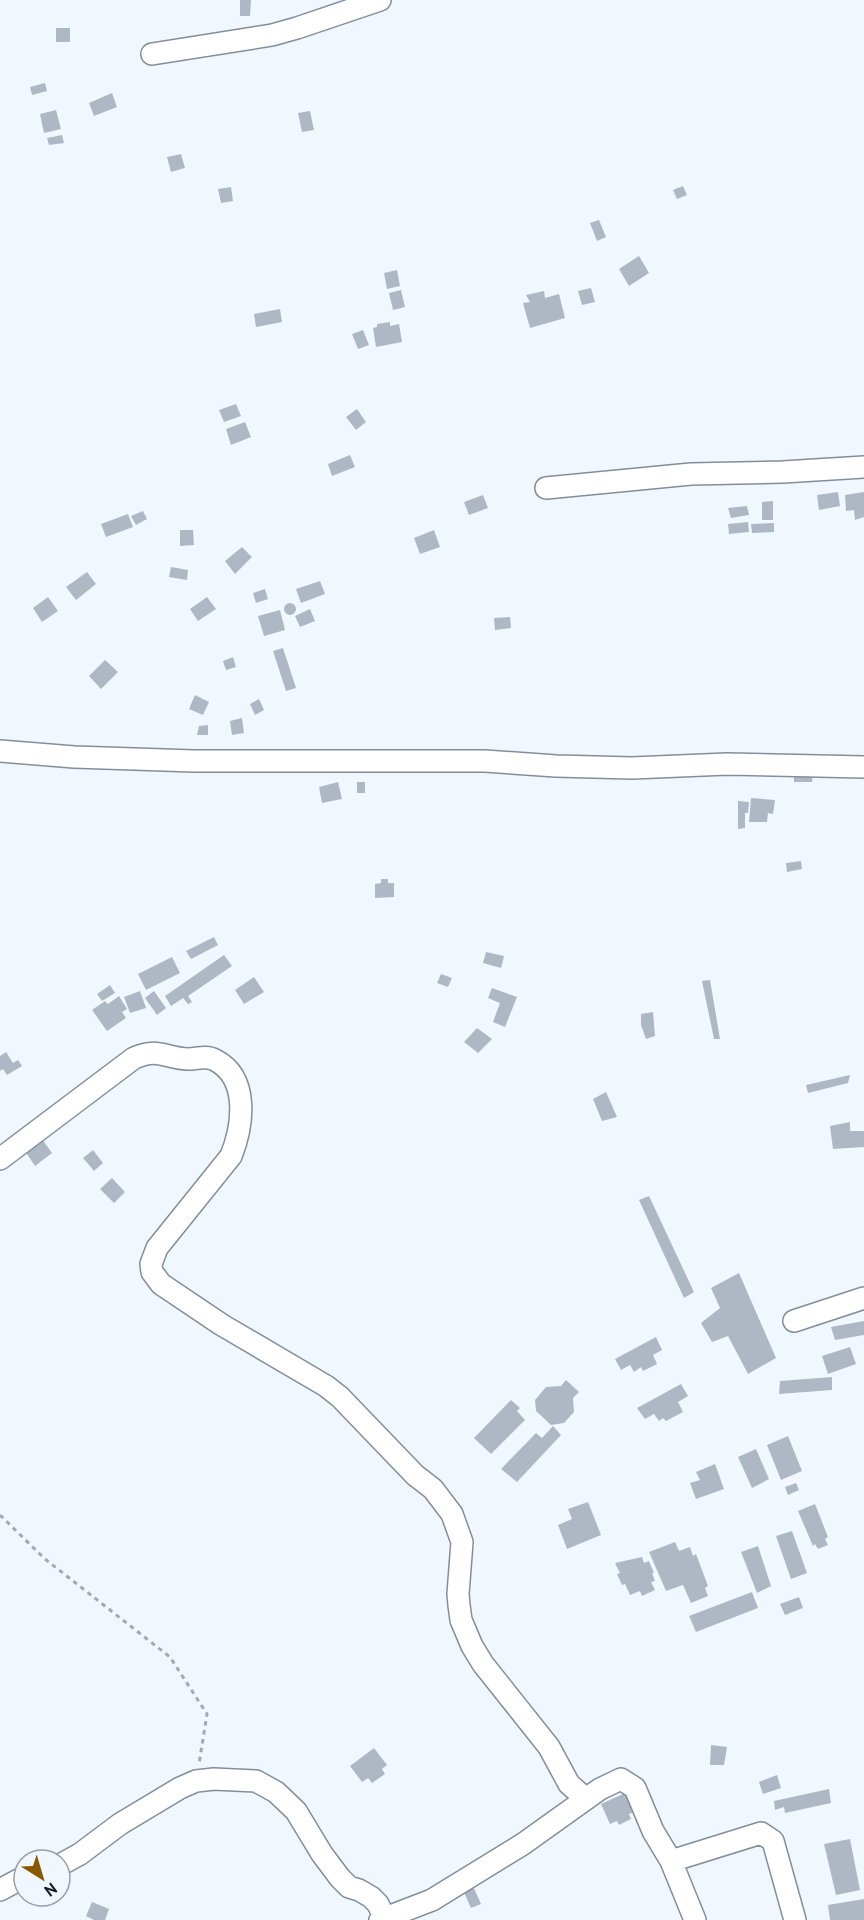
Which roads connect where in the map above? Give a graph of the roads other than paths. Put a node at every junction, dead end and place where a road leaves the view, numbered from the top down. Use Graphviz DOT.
graph roads {
  1 [pos="380,0"];
  2 [pos="152,54"];
  3 [pos="864,467"];
  4 [pos="546,488"];
  5 [pos="0,752"];
  6 [pos="864,767"];
  7 [pos="0,1160"];
  8 [pos="864,1298"];
  9 [pos="794,1321"];
  10 [pos="586,1799"];
  11 [pos="72,1859"];
  12 [pos="671,1861"];
  13 [pos="383,1919"];
  14 [pos="695,1920"];
  15 [pos="795,1920"];
  1 -- 2 [label="street"];
  3 -- 4 [label="street"];
  5 -- 6 [label="street"];
  7 -- 10 [label="street"];
  8 -- 9 [label="street"];
  10 -- 12 [label="street"];
  10 -- 13 [label="street"];
  11 -- 13 [label="street"];
  12 -- 14 [label="street"];
  12 -- 15 [label="street"];
}
